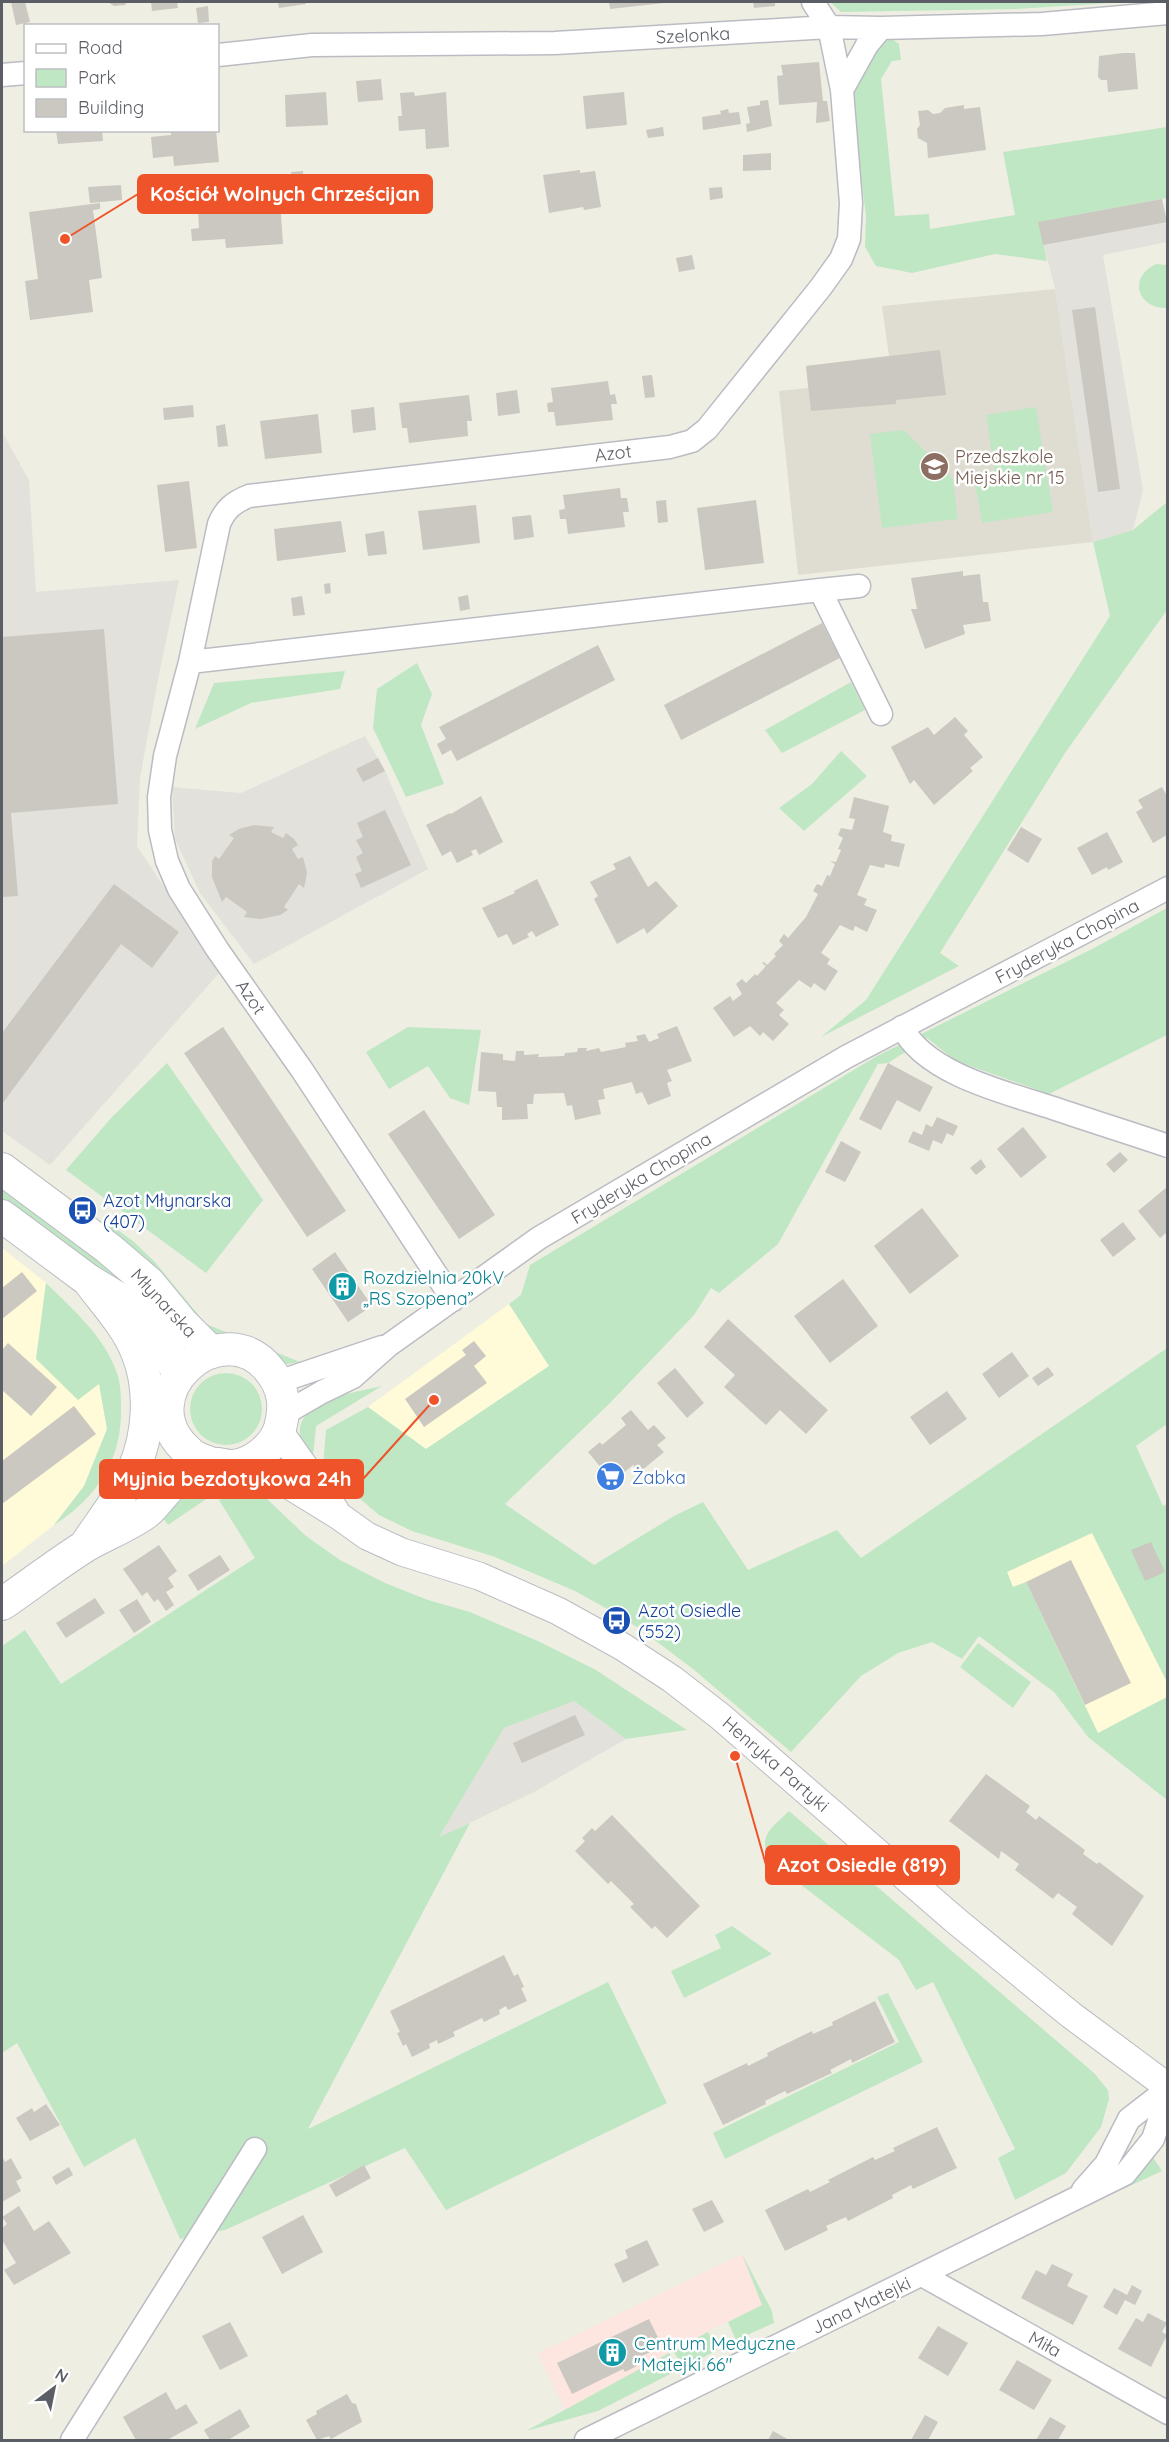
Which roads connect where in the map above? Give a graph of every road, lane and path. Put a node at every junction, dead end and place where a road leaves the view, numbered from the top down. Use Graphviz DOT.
graph roads {
  1 [pos="813,2"];
  2 [pos="1167,13"];
  3 [pos="829,27"];
  4 [pos="881,28"];
  5 [pos="219,54"];
  6 [pos="24,73"];
  7 [pos="2,75"];
  8 [pos="842,90"];
  9 [pos="859,586"];
  10 [pos="820,590"];
  11 [pos="190,662"];
  12 [pos="881,714"];
  13 [pos="1167,888"];
  14 [pos="902,1027"];
  15 [pos="1167,1146"];
  16 [pos="2,1169"];
  17 [pos="2,1216"];
  18 [pos="88,1280"];
  19 [pos="453,1300"];
  20 [pos="389,1345"];
  21 [pos="211,1352"];
  22 [pos="178,1375"];
  23 [pos="278,1382"];
  24 [pos="282,1423"];
  25 [pos="176,1438"];
  26 [pos="221,1465"];
  27 [pos="339,1516"];
  28 [pos="85,1546"];
  29 [pos="2,1604"];
  30 [pos="1167,2088"];
  31 [pos="1167,2094"];
  32 [pos="255,2149"];
  33 [pos="1073,2201"];
  34 [pos="922,2275"];
  35 [pos="1167,2413"];
  36 [pos="72,2440"];
  37 [pos="586,2440"];
  1 -- 3 [label="street"];
  2 -- 4 [label="street, Szelonka"];
  3 -- 4 [label="street, Szelonka"];
  3 -- 5 [label="street, Szelonka"];
  3 -- 8 [label="street, Azot"];
  4 -- 8 [label="street"];
  6 -- 7 [label="street"];
  8 -- 11 [label="street, Azot"];
  9 -- 10 [label="street"];
  10 -- 11 [label="street"];
  10 -- 12 [label="street"];
  11 -- 19 [label="street, Azot"];
  13 -- 14 [label="street, Fryderyka Chopina"];
  14 -- 15 [label="street"];
  14 -- 19 [label="street, Fryderyka Chopina"];
  16 -- 21 [label="main road, Młynarska"];
  17 -- 18 [label="main road, Młynarska"];
  18 -- 22 [label="main road, Młynarska"];
  18 -- 28 [label="main road, Młynarska"];
  19 -- 20 [label="street, Fryderyka Chopina"];
  20 -- 23 [label="street, Fryderyka Chopina"];
  20 -- 24 [label="street, Fryderyka Chopina"];
  21 -- 22 [label="main road, Młynarska"];
  21 -- 23 [label="main road, Młynarska"];
  22 -- 25 [label="main road"];
  23 -- 24 [label="main road"];
  24 -- 26 [label="main road, Fryderyka Chopina"];
  24 -- 27 [label="street"];
  25 -- 26 [label="main road"];
  25 -- 28 [label="main road, Fryderyka Chopina"];
  26 -- 27 [label="street"];
  26 -- 28 [label="main road, Fryderyka Chopina"];
  27 -- 30 [label="street, Henryka Partyki"];
  28 -- 29 [label="main road, Fryderyka Chopina"];
  30 -- 33 [label="street, Jana Matejki"];
  31 -- 33 [label="street, Jana Matejki"];
  32 -- 36 [label="street"];
  33 -- 34 [label="street, Jana Matejki"];
  34 -- 35 [label="street, Miła"];
  34 -- 37 [label="street, Jana Matejki"];
}
